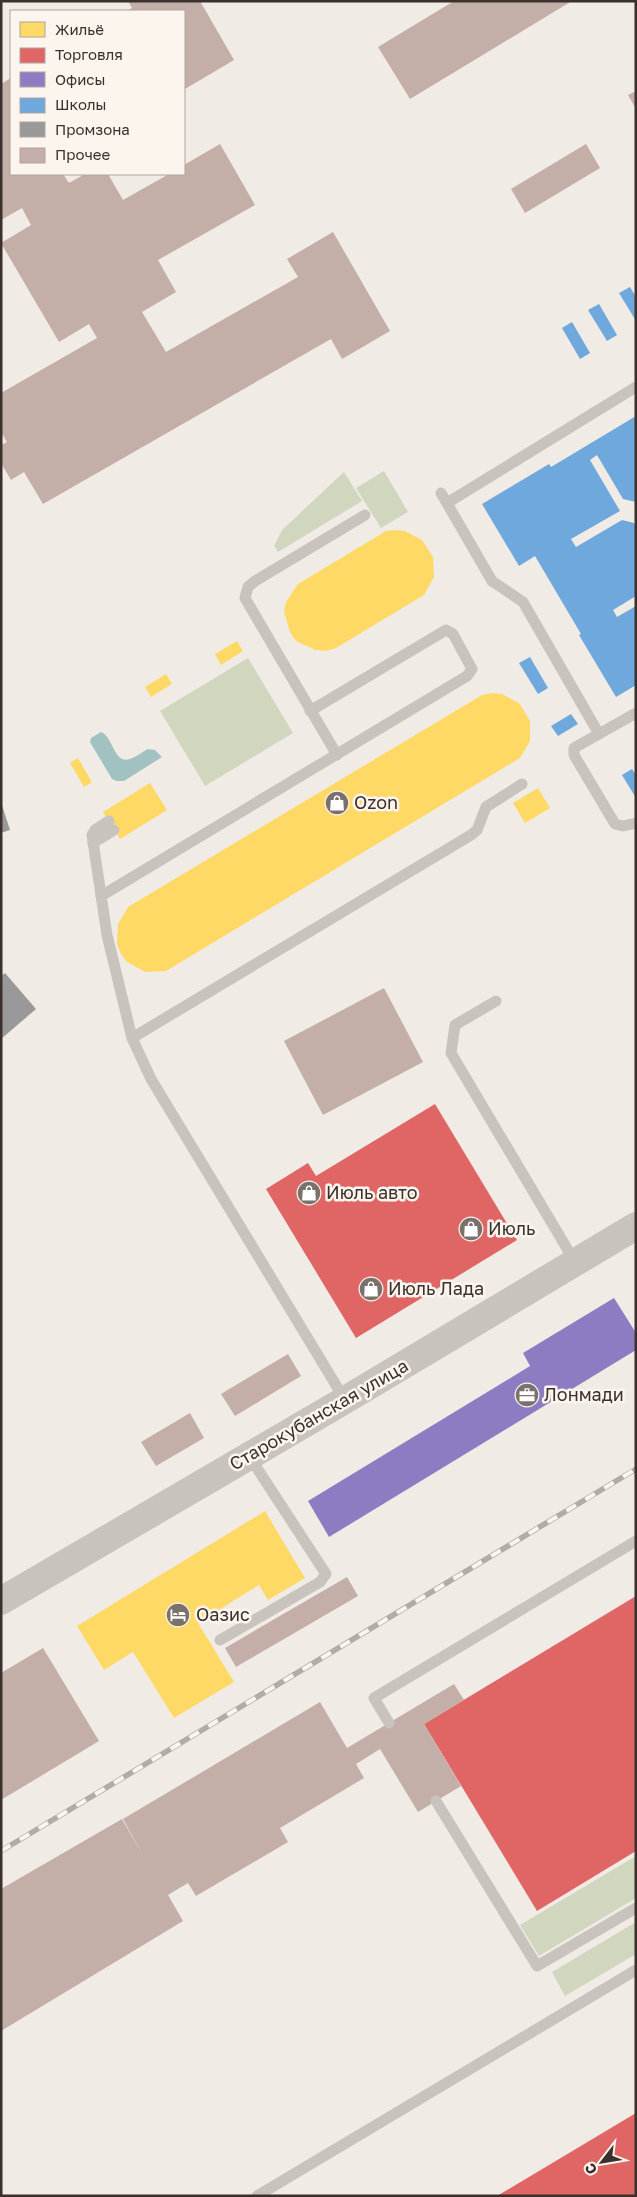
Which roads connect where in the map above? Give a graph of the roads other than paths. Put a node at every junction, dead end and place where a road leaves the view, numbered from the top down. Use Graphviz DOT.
graph roads {
  1 [pos="636,387"];
  2 [pos="441,493"];
  3 [pos="447,503"];
  4 [pos="365,514"];
  5 [pos="310,711"];
  6 [pos="636,713"];
  7 [pos="599,734"];
  8 [pos="337,755"];
  9 [pos="522,784"];
  10 [pos="636,823"];
  11 [pos="111,825"];
  12 [pos="101,896"];
  13 [pos="496,1001"];
  14 [pos="132,1038"];
  15 [pos="636,1226"];
  16 [pos="576,1262"];
  17 [pos="346,1400"];
  18 [pos="250,1456"];
  19 [pos="636,1541"];
  20 [pos="1,1601"];
  21 [pos="220,1640"];
  22 [pos="389,1723"];
  23 [pos="436,1801"];
  24 [pos="636,1908"];
  25 [pos="636,1970"];
  26 [pos="257,2196"];
  1 -- 3 [label="lane"];
  2 -- 3 [label="lane"];
  3 -- 7 [label="lane"];
  4 -- 5 [label="lane"];
  5 -- 8 [label="lane"];
  5 -- 8 [label="lane"];
  6 -- 7 [label="lane"];
  7 -- 10 [label="lane"];
  8 -- 12 [label="lane"];
  9 -- 14 [label="lane"];
  11 -- 12 [label="lane"];
  12 -- 14 [label="lane"];
  13 -- 16 [label="lane"];
  14 -- 17 [label="lane"];
  15 -- 16 [label="street, Старокубанская улица"];
  16 -- 17 [label="street, Старокубанская улица"];
  17 -- 18 [label="street, Старокубанская улица"];
  18 -- 20 [label="street, Старокубанская улица"];
  18 -- 21 [label="lane"];
  19 -- 22 [label="lane"];
  23 -- 24 [label="lane"];
  25 -- 26 [label="lane"];
}
